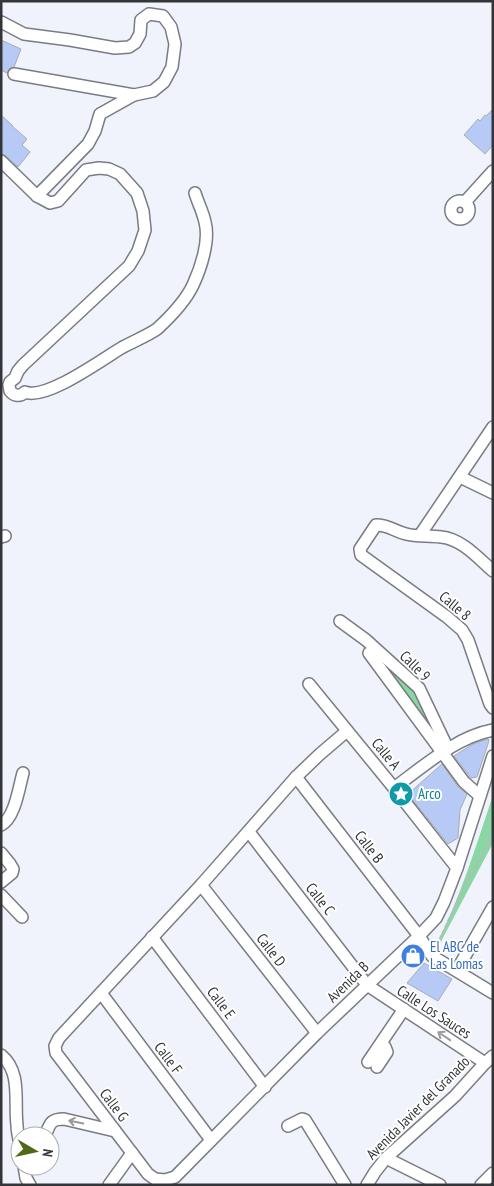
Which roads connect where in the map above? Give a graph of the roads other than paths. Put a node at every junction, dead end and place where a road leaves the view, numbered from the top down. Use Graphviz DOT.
graph roads {
  1 [pos="1,22"];
  2 [pos="14,74"];
  3 [pos="134,95"];
  4 [pos="1,160"];
  5 [pos="493,171"];
  6 [pos="195,193"];
  7 [pos="37,196"];
  8 [pos="465,202"];
  9 [pos="15,378"];
  10 [pos="25,392"];
  11 [pos="5,393"];
  12 [pos="493,427"];
  13 [pos="460,477"];
  14 [pos="493,493"];
  15 [pos="420,535"];
  16 [pos="493,571"];
  17 [pos="340,621"];
  18 [pos="369,653"];
  19 [pos="309,684"];
  20 [pos="493,708"];
  21 [pos="493,730"];
  22 [pos="347,731"];
  23 [pos="445,751"];
  24 [pos="493,756"];
  25 [pos="23,773"];
  26 [pos="296,778"];
  27 [pos="394,788"];
  28 [pos="480,796"];
  29 [pos="1,826"];
  30 [pos="249,832"];
  31 [pos="1,853"];
  32 [pos="458,868"];
  33 [pos="1,882"];
  34 [pos="201,886"];
  35 [pos="1,895"];
  36 [pos="493,907"];
  37 [pos="22,917"];
  38 [pos="419,936"];
  39 [pos="152,937"];
  40 [pos="458,970"];
  41 [pos="367,986"];
  42 [pos="101,993"];
  43 [pos="493,993"];
  44 [pos="404,1009"];
  45 [pos="317,1032"];
  46 [pos="1,1055"];
  47 [pos="489,1060"];
  48 [pos="373,1064"];
  49 [pos="265,1086"];
  50 [pos="16,1126"];
  51 [pos="50,1126"];
  52 [pos="288,1126"];
  53 [pos="115,1131"];
  54 [pos="211,1140"];
  55 [pos="132,1153"];
  56 [pos="386,1158"];
  57 [pos="493,1173"];
  58 [pos="155,1179"];
  59 [pos="109,1185"];
  60 [pos="345,1185"];
  61 [pos="368,1185"];
  62 [pos="440,1185"];
  63 [pos="481,1185"];
  1 -- 3 [label="street"];
  2 -- 3 [label="street"];
  3 -- 7 [label="street"];
  4 -- 7 [label="street"];
  5 -- 8 [label="street"];
  6 -- 10 [label="street"];
  7 -- 9 [label="street"];
  9 -- 10 [label="street"];
  9 -- 11 [label="street"];
  10 -- 11 [label="street"];
  12 -- 13 [label="street"];
  13 -- 14 [label="street"];
  13 -- 15 [label="street"];
  15 -- 16 [label="street"];
  15 -- 20 [label="street, Calle 8"];
  17 -- 23 [label="street, Calle 9"];
  18 -- 23 [label="street"];
  19 -- 22 [label="street, Calle A"];
  21 -- 23 [label="street"];
  22 -- 26 [label="street"];
  22 -- 27 [label="street, Calle A"];
  23 -- 27 [label="street"];
  23 -- 28 [label="street"];
  24 -- 28 [label="street, Avenida B"];
  25 -- 29 [label="street"];
  26 -- 30 [label="street"];
  26 -- 38 [label="street, Calle B"];
  27 -- 32 [label="street, Calle A"];
  28 -- 32 [label="street, Avenida B"];
  30 -- 34 [label="street"];
  30 -- 41 [label="street, Calle C"];
  31 -- 33 [label="street"];
  32 -- 38 [label="street, Avenida B"];
  34 -- 39 [label="street"];
  34 -- 45 [label="street, Calle D"];
  35 -- 37 [label="street"];
  36 -- 40 [label="street"];
  38 -- 40 [label="street, Calle B"];
  38 -- 41 [label="street, Avenida B"];
  39 -- 42 [label="street"];
  39 -- 49 [label="street, Calle E"];
  40 -- 43 [label="street"];
  41 -- 44 [label="street, Calle Los Sauces"];
  41 -- 45 [label="street, Avenida B"];
  42 -- 53 [label="street, Calle G"];
  42 -- 54 [label="street, Calle F"];
  47 -- 44 [label="street, Calle Los Sauces, one-way"];
  44 -- 48 [label="street"];
  45 -- 49 [label="street, Avenida B"];
  46 -- 50 [label="street"];
  47 -- 56 [label="street, Avenida Javier del Granado"];
  49 -- 54 [label="street, Avenida B"];
  53 -- 51 [label="street, one-way"];
  52 -- 60 [label="street"];
  53 -- 55 [label="street, Calle G"];
  54 -- 58 [label="street, Avenida B"];
  55 -- 58 [label="street, Calle G"];
  55 -- 59 [label="street"];
  56 -- 61 [label="street, Avenida Javier del Granado"];
  56 -- 62 [label="street"];
  57 -- 63 [label="street"];
}
